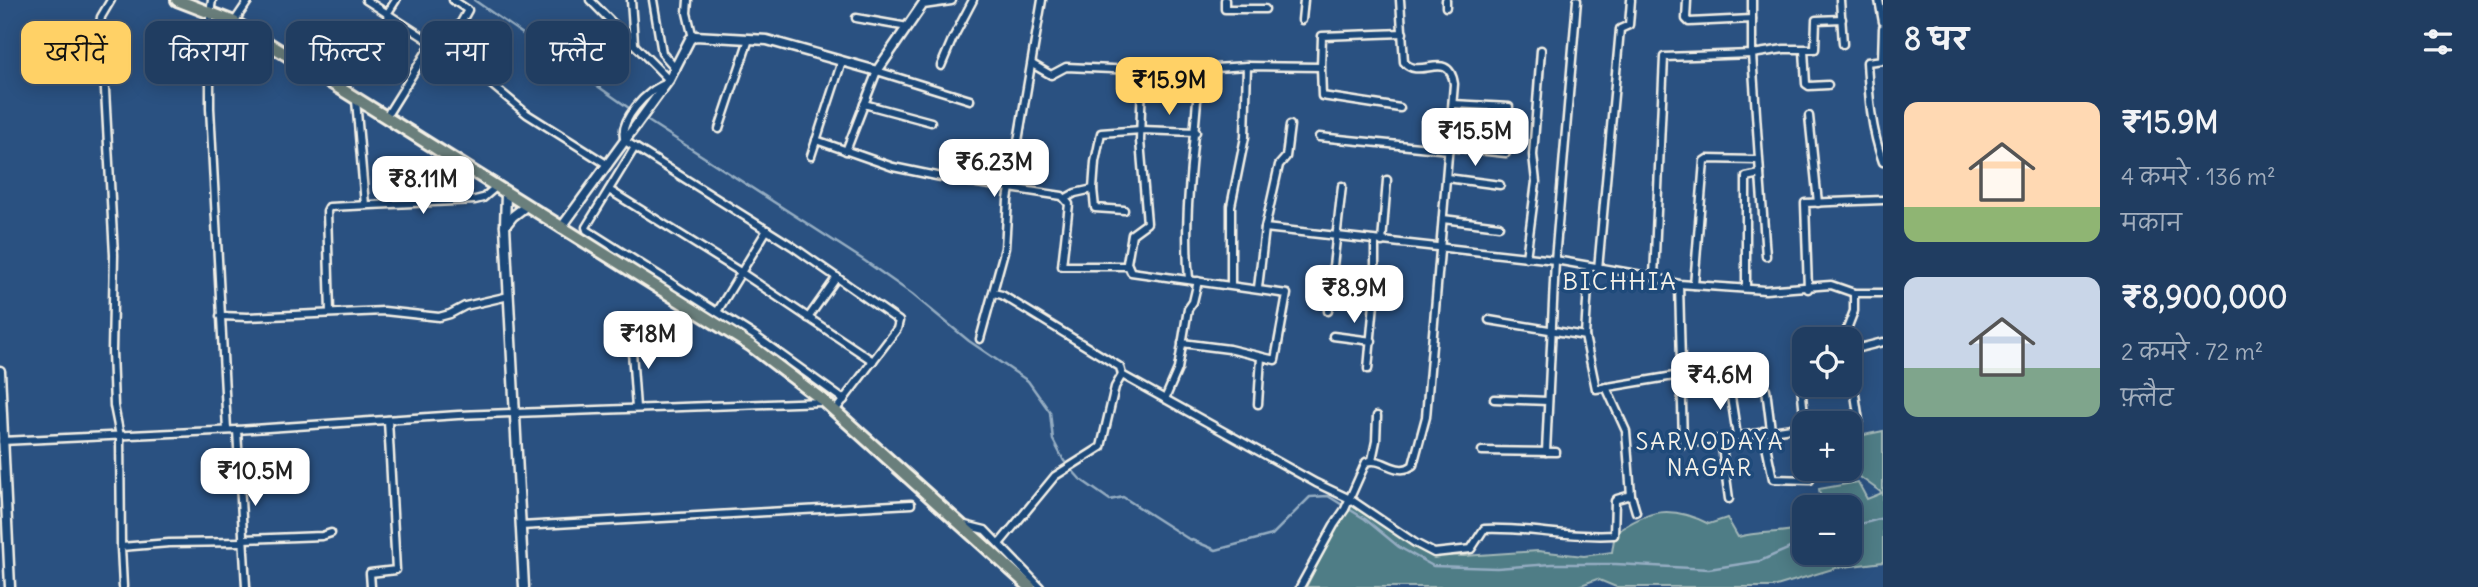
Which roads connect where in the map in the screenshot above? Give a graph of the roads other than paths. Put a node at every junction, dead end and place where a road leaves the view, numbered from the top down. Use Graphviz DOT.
graph roads {
  1 [pos="111,0"];
  2 [pos="177,0"];
  3 [pos="212,0"];
  4 [pos="249,0"];
  5 [pos="366,0"];
  6 [pos="396,0"];
  7 [pos="453,0"];
  8 [pos="590,0"];
  9 [pos="631,0"];
  10 [pos="653,0"];
  11 [pos="688,0"];
  12 [pos="951,0"];
  13 [pos="973,0"];
  14 [pos="1042,0"];
  15 [pos="1225,0"];
  16 [pos="1304,0"];
  17 [pos="1400,0"];
  18 [pos="1577,0"];
  19 [pos="1631,0"];
  20 [pos="1687,0"];
  21 [pos="1752,0"];
  22 [pos="1840,0"];
  23 [pos="1879,0"];
  24 [pos="923,2"];
  25 [pos="195,4"];
  26 [pos="1265,9"];
  27 [pos="210,13"];
  28 [pos="389,15"];
  29 [pos="856,18"];
  30 [pos="1752,19"];
  31 [pos="1842,19"];
  32 [pos="1302,20"];
  33 [pos="231,21"];
  34 [pos="235,21"];
  35 [pos="462,21"];
  36 [pos="1883,22"];
  37 [pos="908,27"];
  38 [pos="1883,28"];
  39 [pos="1403,33"];
  40 [pos="422,36"];
  41 [pos="693,38"];
  42 [pos="749,39"];
  43 [pos="634,43"];
  44 [pos="1843,44"];
  45 [pos="272,45"];
  46 [pos="1541,50"];
  47 [pos="1804,50"];
  48 [pos="1752,54"];
  49 [pos="422,59"];
  50 [pos="1883,60"];
  51 [pos="842,61"];
  52 [pos="1032,64"];
  53 [pos="942,66"];
  54 [pos="1247,66"];
  55 [pos="1321,67"];
  56 [pos="676,69"];
  57 [pos="1199,69"];
  58 [pos="877,71"];
  59 [pos="1142,78"];
  60 [pos="668,82"];
  61 [pos="491,84"];
  62 [pos="1828,85"];
  63 [pos="341,88"];
  64 [pos="356,98"];
  65 [pos="970,100"];
  66 [pos="864,104"];
  67 [pos="1453,104"];
  68 [pos="1509,107"];
  69 [pos="1400,108"];
  70 [pos="1809,116"];
  71 [pos="386,117"];
  72 [pos="931,122"];
  73 [pos="1290,125"];
  74 [pos="719,129"];
  75 [pos="1141,130"];
  76 [pos="1196,132"];
  77 [pos="1319,136"];
  78 [pos="816,140"];
  79 [pos="625,141"];
  80 [pos="635,147"];
  81 [pos="1449,148"];
  82 [pos="846,151"];
  83 [pos="1506,153"];
  84 [pos="811,156"];
  85 [pos="1758,160"];
  86 [pos="1883,162"];
  87 [pos="608,165"];
  88 [pos="1760,174"];
  89 [pos="1447,178"];
  90 [pos="1387,180"];
  91 [pos="1500,185"];
  92 [pos="1010,186"];
  93 [pos="1342,186"];
  94 [pos="1093,189"];
  95 [pos="501,190"];
  96 [pos="609,190"];
  97 [pos="1066,198"];
  98 [pos="1883,200"];
  99 [pos="1818,203"];
  100 [pos="365,205"];
  101 [pos="526,206"];
  102 [pos="1124,210"];
  103 [pos="1443,219"];
  104 [pos="505,226"];
  105 [pos="1499,226"];
  106 [pos="561,228"];
  107 [pos="1265,228"];
  108 [pos="766,230"];
  109 [pos="1335,237"];
  110 [pos="1378,241"];
  111 [pos="1441,249"];
  112 [pos="1766,256"];
  113 [pos="1526,258"];
  114 [pos="1555,260"];
  115 [pos="1128,266"];
  116 [pos="1589,268"];
  117 [pos="1598,269"];
  118 [pos="741,273"];
  119 [pos="647,275"];
  120 [pos="837,277"];
  121 [pos="1654,277"];
  122 [pos="1189,279"];
  123 [pos="1198,281"];
  124 [pos="1679,284"];
  125 [pos="1231,285"];
  126 [pos="1694,285"];
  127 [pos="1258,288"];
  128 [pos="1746,288"];
  129 [pos="1808,289"];
  130 [pos="993,293"];
  131 [pos="1854,293"];
  132 [pos="1883,293"];
  133 [pos="509,296"];
  134 [pos="1328,311"];
  135 [pos="330,312"];
  136 [pos="717,312"];
  137 [pos="220,316"];
  138 [pos="808,318"];
  139 [pos="1489,320"];
  140 [pos="1848,327"];
  141 [pos="1551,331"];
  142 [pos="1333,336"];
  143 [pos="1585,336"];
  144 [pos="632,337"];
  145 [pos="980,339"];
  146 [pos="1371,341"];
  147 [pos="1883,342"];
  148 [pos="1182,343"];
  149 [pos="1862,345"];
  150 [pos="1261,357"];
  151 [pos="873,362"];
  152 [pos="1368,369"];
  153 [pos="0,371"];
  154 [pos="1122,375"];
  155 [pos="1680,375"];
  156 [pos="1729,384"];
  157 [pos="1606,387"];
  158 [pos="1766,389"];
  159 [pos="1165,399"];
  160 [pos="1494,399"];
  161 [pos="844,400"];
  162 [pos="825,401"];
  163 [pos="1548,401"];
  164 [pos="1258,404"];
  165 [pos="636,408"];
  166 [pos="835,411"];
  167 [pos="514,412"];
  168 [pos="1377,416"];
  169 [pos="388,420"];
  170 [pos="1792,427"];
  171 [pos="227,430"];
  172 [pos="237,430"];
  173 [pos="1767,430"];
  174 [pos="120,436"];
  175 [pos="1737,436"];
  176 [pos="1721,439"];
  177 [pos="2,441"];
  178 [pos="1482,451"];
  179 [pos="1546,452"];
  180 [pos="1556,452"];
  181 [pos="1372,460"];
  182 [pos="1792,480"];
  183 [pos="1632,495"];
  184 [pos="1729,499"];
  185 [pos="1349,500"];
  186 [pos="911,504"];
  187 [pos="1636,512"];
  188 [pos="962,524"];
  189 [pos="521,526"];
  190 [pos="331,533"];
  191 [pos="243,541"];
  192 [pos="999,544"];
  193 [pos="121,547"];
  194 [pos="10,587"];
  195 [pos="123,587"];
  196 [pos="246,587"];
  197 [pos="371,587"];
  198 [pos="524,587"];
  199 [pos="1030,587"];
  200 [pos="1040,587"];
  201 [pos="1300,587"];
  1 -- 174 [label="street"];
  2 -- 25 [label="highway"];
  3 -- 27 [label="street"];
  4 -- 34 [label="street"];
  5 -- 28 [label="street"];
  6 -- 28 [label="street"];
  7 -- 35 [label="street"];
  8 -- 43 [label="street"];
  9 -- 43 [label="street"];
  10 -- 56 [label="street"];
  11 -- 41 [label="street"];
  12 -- 24 [label="street"];
  13 -- 53 [label="street"];
  14 -- 52 [label="street"];
  15 -- 26 [label="street"];
  16 -- 32 [label="street"];
  17 -- 39 [label="street"];
  18 -- 114 [label="street"];
  19 -- 117 [label="street"];
  20 -- 30 [label="street"];
  21 -- 30 [label="street"];
  22 -- 31 [label="street"];
  23 -- 36 [label="street"];
  24 -- 37 [label="street"];
  25 -- 27 [label="highway"];
  27 -- 33 [label="highway"];
  27 -- 137 [label="street"];
  28 -- 40 [label="street"];
  28 -- 63 [label="street"];
  29 -- 37 [label="street"];
  30 -- 48 [label="street"];
  31 -- 44 [label="street"];
  31 -- 47 [label="street"];
  37 -- 58 [label="street"];
  38 -- 50 [label="street"];
  39 -- 55 [label="street"];
  39 -- 67 [label="street"];
  41 -- 42 [label="street"];
  41 -- 56 [label="street"];
  42 -- 51 [label="street"];
  42 -- 74 [label="street"];
  43 -- 60 [label="street"];
  45 -- 63 [label="highway"];
  46 -- 113 [label="street"];
  47 -- 48 [label="street"];
  47 -- 62 [label="street"];
  48 -- 85 [label="street"];
  48 -- 121 [label="street"];
  49 -- 71 [label="street"];
  50 -- 86 [label="street"];
  51 -- 58 [label="street"];
  51 -- 78 [label="street"];
  52 -- 59 [label="street"];
  52 -- 92 [label="street"];
  54 -- 55 [label="street"];
  54 -- 57 [label="street"];
  54 -- 125 [label="street"];
  55 -- 69 [label="street"];
  56 -- 60 [label="street"];
  57 -- 59 [label="street"];
  57 -- 76 [label="street"];
  58 -- 65 [label="street"];
  58 -- 66 [label="street"];
  59 -- 75 [label="street"];
  60 -- 79 [label="street"];
  60 -- 79 [label="street"];
  61 -- 87 [label="street"];
  63 -- 64 [label="highway"];
  64 -- 71 [label="highway"];
  64 -- 100 [label="street"];
  66 -- 72 [label="street"];
  66 -- 82 [label="street"];
  67 -- 68 [label="street"];
  67 -- 81 [label="street"];
  70 -- 99 [label="street"];
  71 -- 95 [label="highway"];
  73 -- 107 [label="street"];
  75 -- 76 [label="street"];
  75 -- 94 [label="street"];
  75 -- 115 [label="street"];
  76 -- 122 [label="street"];
  77 -- 81 [label="street"];
  78 -- 82 [label="street"];
  78 -- 84 [label="street"];
  79 -- 80 [label="street"];
  79 -- 87 [label="street"];
  80 -- 96 [label="street"];
  80 -- 108 [label="street"];
  81 -- 83 [label="street"];
  81 -- 89 [label="street"];
  82 -- 92 [label="street"];
  85 -- 88 [label="street"];
  85 -- 126 [label="street"];
  87 -- 106 [label="street"];
  88 -- 112 [label="street"];
  88 -- 128 [label="street"];
  89 -- 91 [label="street"];
  89 -- 103 [label="street"];
  90 -- 110 [label="street"];
  92 -- 97 [label="street"];
  92 -- 130 [label="street"];
  93 -- 109 [label="street"];
  94 -- 97 [label="street"];
  94 -- 102 [label="street"];
  95 -- 100 [label="street"];
  95 -- 101 [label="highway"];
  95 -- 104 [label="street"];
  96 -- 118 [label="street"];
  96 -- 119 [label="street"];
  97 -- 115 [label="street"];
  98 -- 99 [label="street"];
  99 -- 129 [label="street"];
  100 -- 135 [label="street"];
  101 -- 104 [label="street"];
  101 -- 106 [label="highway"];
  103 -- 105 [label="street"];
  103 -- 111 [label="street"];
  104 -- 133 [label="street"];
  106 -- 119 [label="highway"];
  107 -- 109 [label="street"];
  107 -- 127 [label="street"];
  108 -- 118 [label="street"];
  108 -- 120 [label="street"];
  109 -- 110 [label="street"];
  109 -- 134 [label="street"];
  110 -- 111 [label="street"];
  110 -- 146 [label="street"];
  111 -- 113 [label="street"];
  111 -- 181 [label="street"];
  113 -- 114 [label="street"];
  114 -- 116 [label="street"];
  114 -- 141 [label="street"];
  115 -- 122 [label="street"];
  116 -- 117 [label="street"];
  116 -- 143 [label="street"];
  117 -- 121 [label="street"];
  118 -- 136 [label="street"];
  118 -- 138 [label="street"];
  119 -- 136 [label="street"];
  119 -- 162 [label="highway"];
  120 -- 138 [label="street"];
  120 -- 151 [label="street"];
  121 -- 124 [label="street"];
  122 -- 123 [label="street"];
  123 -- 125 [label="street"];
  123 -- 148 [label="street"];
  124 -- 126 [label="street"];
  124 -- 155 [label="street"];
  125 -- 127 [label="street"];
  126 -- 128 [label="street"];
  127 -- 150 [label="street"];
  128 -- 129 [label="street"];
  129 -- 131 [label="street"];
  130 -- 145 [label="street"];
  130 -- 154 [label="street"];
  131 -- 132 [label="street"];
  131 -- 140 [label="street"];
  133 -- 135 [label="street"];
  133 -- 167 [label="street"];
  135 -- 137 [label="street"];
  136 -- 161 [label="street"];
  137 -- 171 [label="street"];
  138 -- 151 [label="street"];
  139 -- 141 [label="street"];
  141 -- 143 [label="street"];
  141 -- 163 [label="street"];
  142 -- 146 [label="street"];
  143 -- 157 [label="street"];
  144 -- 165 [label="street"];
  146 -- 152 [label="street"];
  147 -- 149 [label="street"];
  148 -- 150 [label="street"];
  148 -- 159 [label="street"];
  150 -- 164 [label="street"];
  151 -- 161 [label="street"];
  153 -- 177 [label="street"];
  154 -- 159 [label="street"];
  154 -- 192 [label="street"];
  155 -- 157 [label="street"];
  155 -- 176 [label="street"];
  156 -- 175 [label="street"];
  157 -- 183 [label="street"];
  158 -- 173 [label="street"];
  159 -- 185 [label="street"];
  160 -- 163 [label="street"];
  161 -- 166 [label="street"];
  162 -- 165 [label="street"];
  162 -- 166 [label="highway"];
  163 -- 179 [label="street"];
  165 -- 167 [label="street"];
  166 -- 188 [label="highway"];
  167 -- 169 [label="street"];
  167 -- 189 [label="street"];
  168 -- 181 [label="street"];
  169 -- 172 [label="street"];
  169 -- 197 [label="street"];
  170 -- 173 [label="street"];
  171 -- 172 [label="street"];
  171 -- 174 [label="street"];
  172 -- 191 [label="street"];
  173 -- 175 [label="street"];
  173 -- 182 [label="street"];
  174 -- 177 [label="street"];
  174 -- 193 [label="street"];
  175 -- 176 [label="street"];
  176 -- 184 [label="street"];
  177 -- 194 [label="street"];
  178 -- 179 [label="street"];
  179 -- 180 [label="street"];
  181 -- 185 [label="street"];
  183 -- 185 [label="street"];
  183 -- 187 [label="street"];
  185 -- 201 [label="street"];
  186 -- 189 [label="street"];
  188 -- 192 [label="street"];
  188 -- 199 [label="highway"];
  189 -- 198 [label="street"];
  190 -- 191 [label="street"];
  191 -- 193 [label="street"];
  191 -- 196 [label="street"];
  192 -- 200 [label="street"];
  193 -- 195 [label="street"];
}
